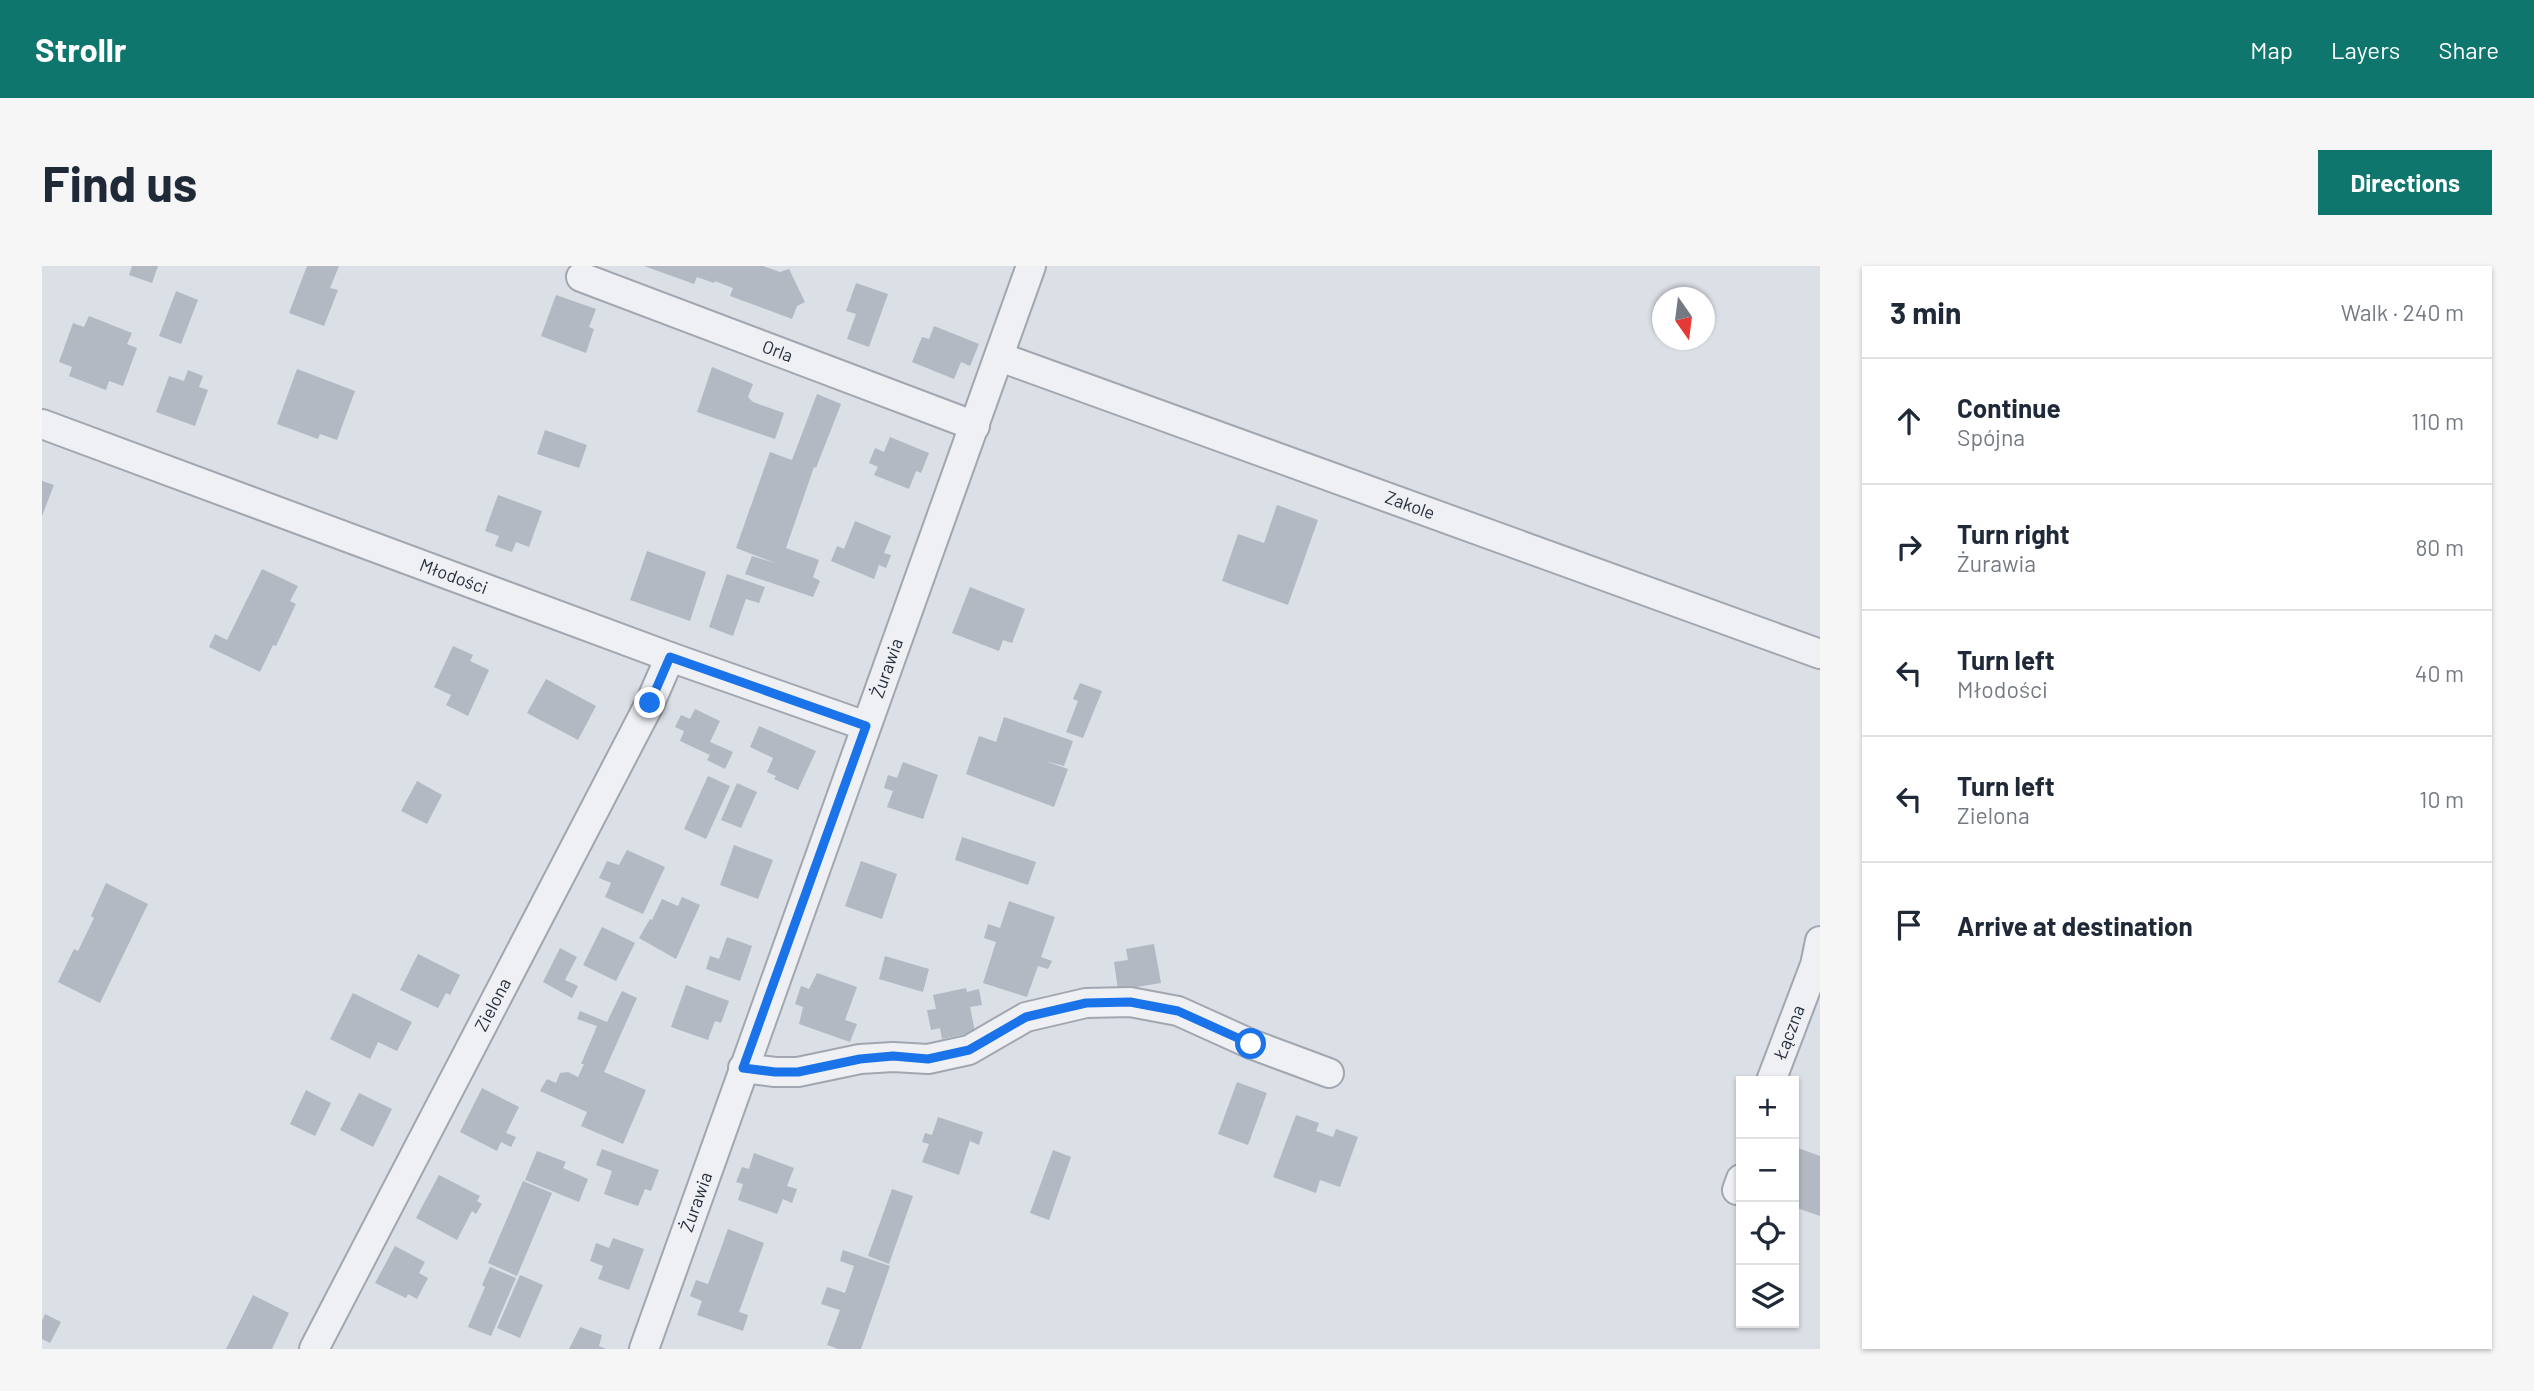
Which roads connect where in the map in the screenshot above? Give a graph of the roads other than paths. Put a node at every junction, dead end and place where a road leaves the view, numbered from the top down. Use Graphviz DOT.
graph roads {
  1 [pos="1031,266"];
  2 [pos="581,277"];
  3 [pos="1000,357"];
  4 [pos="42,424"];
  5 [pos="975,426"];
  6 [pos="1820,654"];
  7 [pos="670,657"];
  8 [pos="866,726"];
  9 [pos="1820,941"];
  10 [pos="743,1068"];
  11 [pos="1329,1073"];
  12 [pos="1773,1076"];
  13 [pos="314,1349"];
  14 [pos="644,1349"];
  1 -- 3 [label="street, Żurawia"];
  2 -- 5 [label="street, Orla"];
  3 -- 5 [label="street, Żurawia"];
  3 -- 6 [label="street, Zakole"];
  4 -- 7 [label="street, Młodości"];
  5 -- 8 [label="street, Żurawia"];
  7 -- 8 [label="street, Młodości"];
  7 -- 13 [label="street, Zielona"];
  8 -- 10 [label="street, Żurawia"];
  9 -- 12 [label="street, Łączna"];
  10 -- 11 [label="street"];
  10 -- 14 [label="street, Żurawia"];
}
